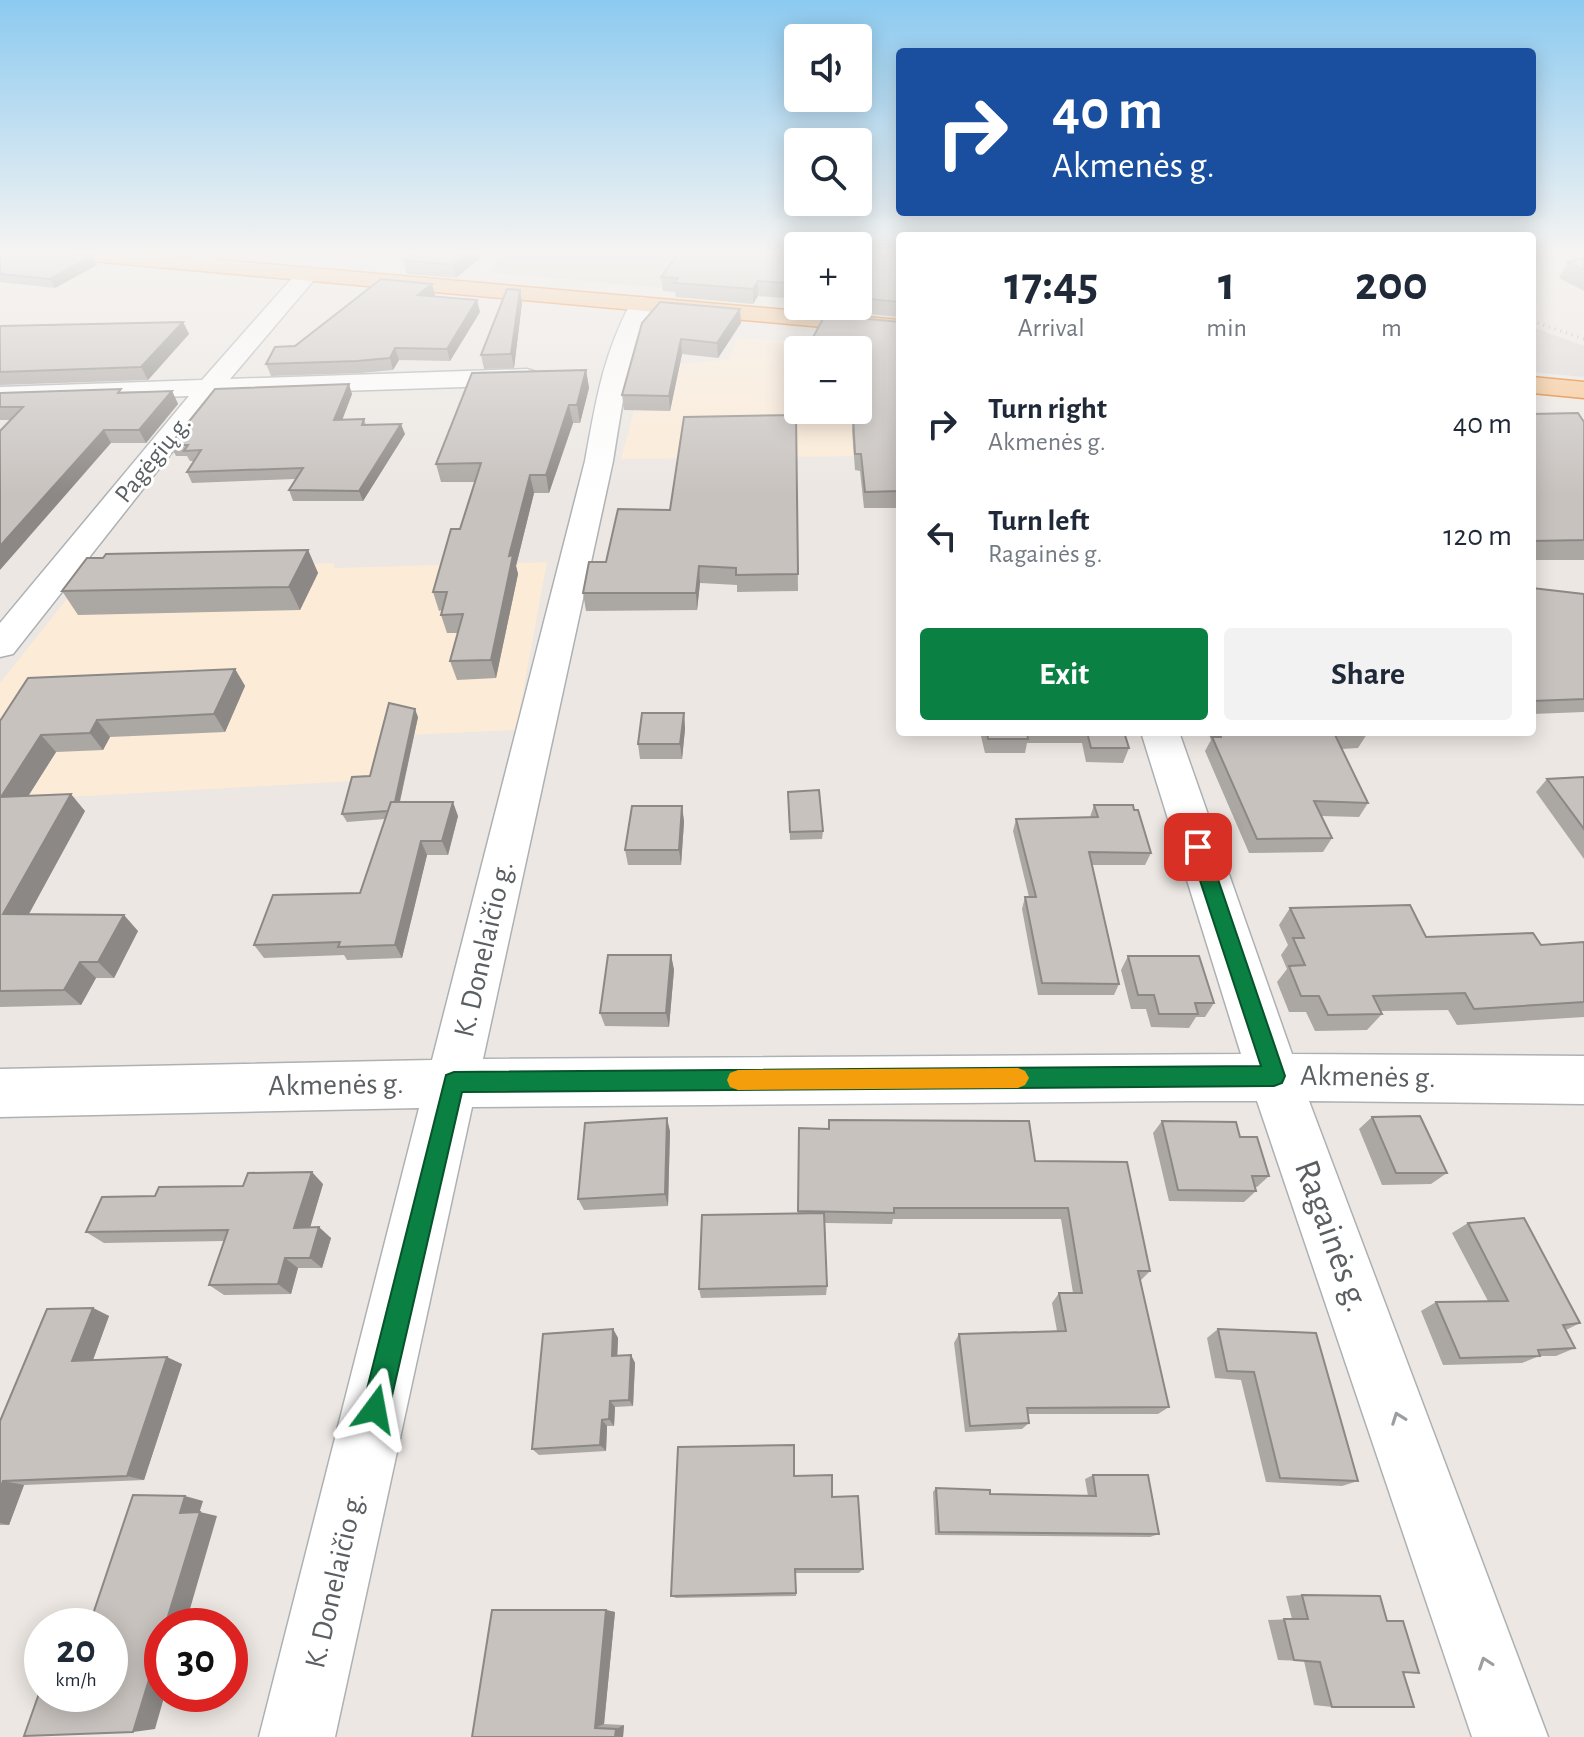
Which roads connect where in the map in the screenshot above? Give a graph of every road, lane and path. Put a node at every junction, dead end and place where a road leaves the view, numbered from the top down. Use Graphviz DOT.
graph roads {
  1 [pos="257,333"];
  2 [pos="628,333"];
  3 [pos="552,377"];
  4 [pos="1536,385"];
  5 [pos="212,386"];
  6 [pos="1584,390"];
  7 [pos="0,395"];
  8 [pos="0,646"];
  9 [pos="1161,736"];
  10 [pos="1274,1076"];
  11 [pos="1584,1080"];
  12 [pos="454,1082"];
  13 [pos="0,1093"];
  14 [pos="297,1737"];
  15 [pos="1510,1737"];
  1 -- 5 [label="street, Pagėgių g."];
  2 -- 12 [label="street, K. Donelaičio g."];
  3 -- 5 [label="street"];
  4 -- 6 [label="highway"];
  5 -- 7 [label="street"];
  5 -- 8 [label="street, Pagėgių g."];
  9 -- 10 [label="street, Ragainės g."];
  10 -- 11 [label="street, Akmenės g."];
  10 -- 12 [label="street, Akmenės g."];
  15 -- 10 [label="street, Ragainės g., one-way"];
  12 -- 13 [label="street, Akmenės g."];
  12 -- 14 [label="street, K. Donelaičio g."];
}
